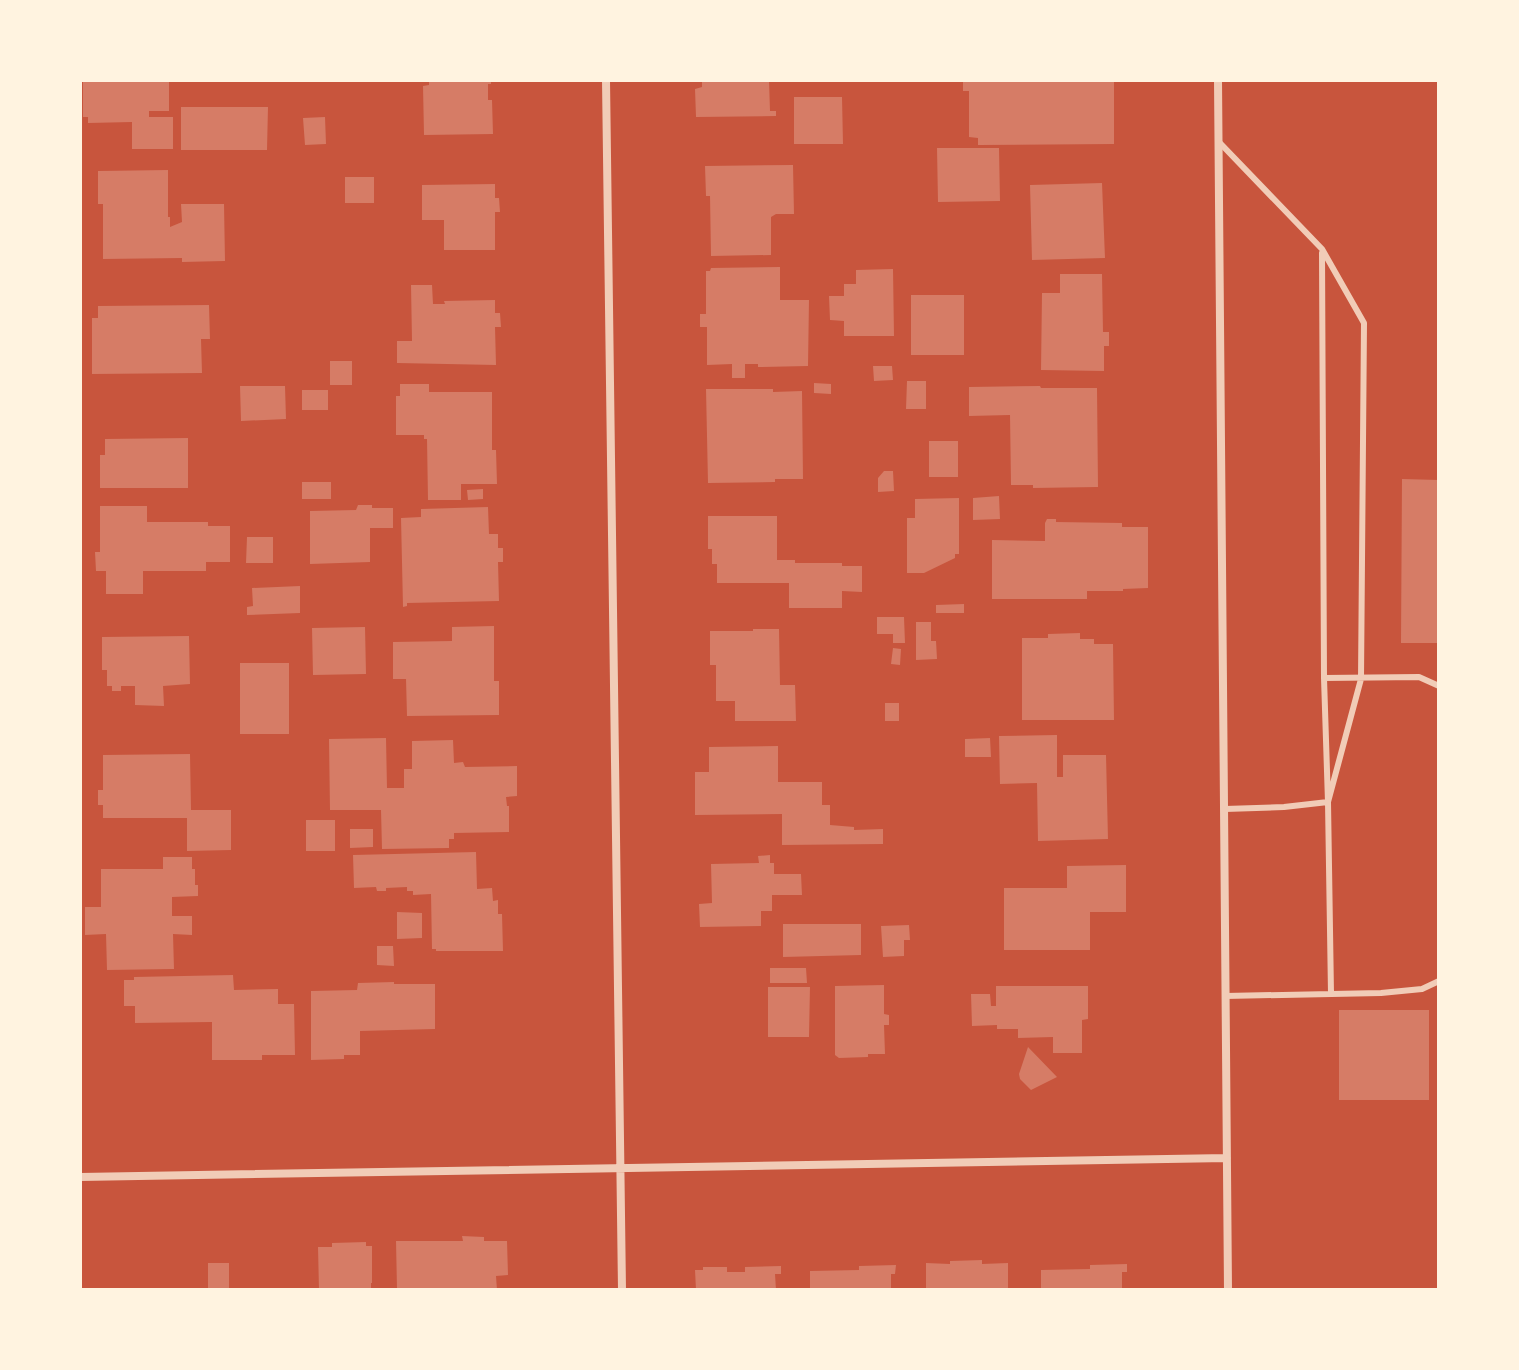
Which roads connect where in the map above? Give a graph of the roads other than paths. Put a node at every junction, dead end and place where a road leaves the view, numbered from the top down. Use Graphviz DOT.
graph roads {
  1 [pos="606,80"];
  2 [pos="1218,80"];
  3 [pos="1219,142"];
  4 [pos="1322,249"];
  5 [pos="1324,678"];
  6 [pos="1361,679"];
  7 [pos="1439,686"];
  8 [pos="1328,802"];
  9 [pos="1225,809"];
  10 [pos="1439,981"];
  11 [pos="1331,994"];
  12 [pos="1225,996"];
  13 [pos="1227,1158"];
  14 [pos="621,1168"];
  15 [pos="80,1177"];
  16 [pos="622,1290"];
  17 [pos="1228,1290"];
  1 -- 14 [label="street"];
  2 -- 3 [label="street"];
  3 -- 4 [label="lane"];
  3 -- 9 [label="street"];
  4 -- 5 [label="lane"];
  4 -- 6 [label="lane"];
  5 -- 6 [label="lane"];
  5 -- 8 [label="lane"];
  6 -- 7 [label="lane"];
  6 -- 8 [label="lane"];
  8 -- 9 [label="lane"];
  8 -- 11 [label="lane"];
  9 -- 12 [label="street"];
  10 -- 11 [label="lane"];
  11 -- 12 [label="lane"];
  12 -- 13 [label="street"];
  13 -- 14 [label="street"];
  13 -- 17 [label="street"];
  14 -- 15 [label="street"];
  14 -- 16 [label="street"];
}
